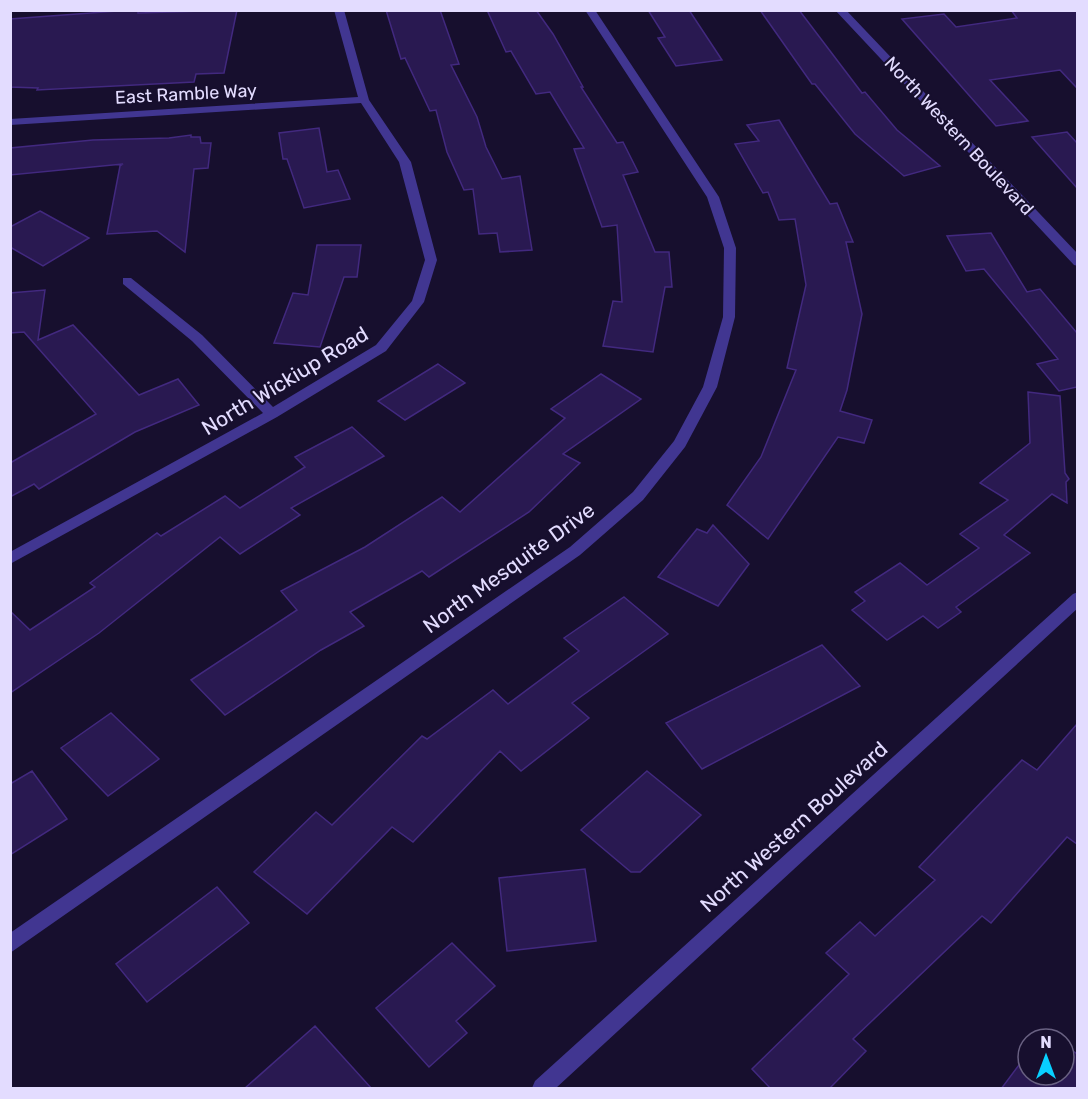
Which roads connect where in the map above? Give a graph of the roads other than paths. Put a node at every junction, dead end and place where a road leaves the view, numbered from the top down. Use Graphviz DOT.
graph roads {
  1 [pos="339,10"];
  2 [pos="590,10"];
  3 [pos="840,10"];
  4 [pos="364,100"];
  5 [pos="10,122"];
  6 [pos="1077,262"];
  7 [pos="127,281"];
  8 [pos="272,414"];
  9 [pos="10,559"];
  10 [pos="1077,598"];
  11 [pos="10,944"];
  12 [pos="542,1089"];
  1 -- 4 [label="street, North Wickiup Road"];
  2 -- 11 [label="street, North Mesquite Drive"];
  3 -- 6 [label="street, North Western Boulevard"];
  4 -- 5 [label="street, East Ramble Way"];
  4 -- 8 [label="street, North Wickiup Road"];
  7 -- 8 [label="street"];
  8 -- 9 [label="street, North Wickiup Road"];
  10 -- 12 [label="street, North Western Boulevard"];
}
